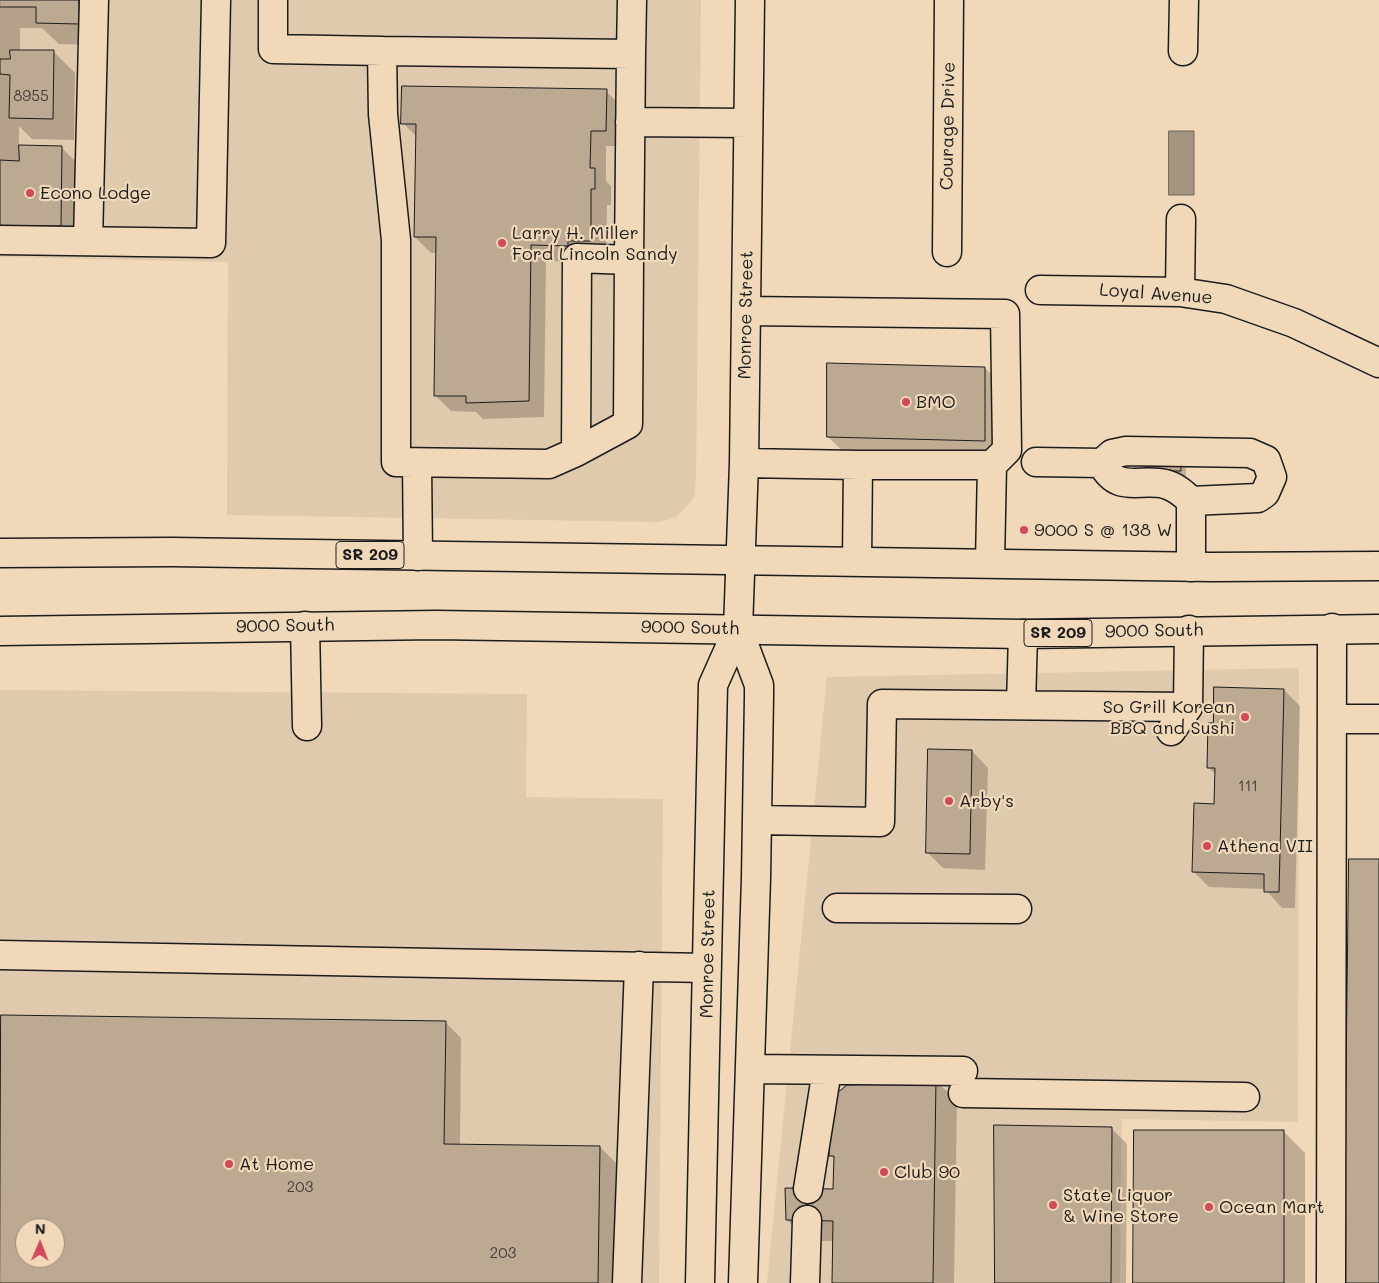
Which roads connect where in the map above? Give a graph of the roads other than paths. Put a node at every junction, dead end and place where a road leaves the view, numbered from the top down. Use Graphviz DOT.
graph roads {
  1 [pos="94,0"];
  2 [pos="216,0"];
  3 [pos="274,0"];
  4 [pos="632,0"];
  5 [pos="750,0"];
  6 [pos="950,0"];
  7 [pos="1184,0"];
  8 [pos="382,51"];
  9 [pos="1183,51"];
  10 [pos="631,54"];
  11 [pos="630,122"];
  12 [pos="748,123"];
  13 [pos="1181,219"];
  14 [pos="0,240"];
  15 [pos="88,241"];
  16 [pos="947,252"];
  17 [pos="629,260"];
  18 [pos="1040,290"];
  19 [pos="1180,292"];
  20 [pos="746,311"];
  21 [pos="1379,363"];
  22 [pos="576,452"];
  23 [pos="1036,462"];
  24 [pos="418,463"];
  25 [pos="744,463"];
  26 [pos="1102,463"];
  27 [pos="858,465"];
  28 [pos="992,465"];
  29 [pos="1191,501"];
  30 [pos="0,553"];
  31 [pos="418,556"];
  32 [pos="739,559"];
  33 [pos="857,561"];
  34 [pos="990,563"];
  35 [pos="1379,566"];
  36 [pos="1191,567"];
  37 [pos="305,626"];
  38 [pos="1332,628"];
  39 [pos="738,629"];
  40 [pos="1379,629"];
  41 [pos="1189,630"];
  42 [pos="0,631"];
  43 [pos="1023,634"];
  44 [pos="1021,705"];
  45 [pos="1188,707"];
  46 [pos="1333,719"];
  47 [pos="1379,719"];
  48 [pos="307,726"];
  49 [pos="1171,731"];
  50 [pos="757,820"];
  51 [pos="837,908"];
  52 [pos="1017,909"];
  53 [pos="0,955"];
  54 [pos="639,966"];
  55 [pos="707,968"];
  56 [pos="750,1069"];
  57 [pos="827,1070"];
  58 [pos="1246,1097"];
  59 [pos="808,1189"];
  60 [pos="807,1220"];
  61 [pos="627,1283"];
  62 [pos="700,1283"];
  63 [pos="743,1283"];
  64 [pos="805,1283"];
  65 [pos="1331,1283"];
  1 -- 15 [label="main road"];
  2 -- 15 [label="main road"];
  3 -- 8 [label="main road"];
  4 -- 10 [label="main road"];
  5 -- 12 [label="main road, Monroe Street"];
  6 -- 16 [label="main road, Courage Drive"];
  7 -- 9 [label="main road"];
  8 -- 10 [label="main road"];
  8 -- 24 [label="main road"];
  10 -- 11 [label="main road"];
  11 -- 12 [label="main road"];
  11 -- 17 [label="main road"];
  12 -- 20 [label="main road, Monroe Street"];
  13 -- 19 [label="main road"];
  14 -- 15 [label="main road"];
  17 -- 22 [label="main road"];
  17 -- 22 [label="main road"];
  18 -- 19 [label="main road, Loyal Avenue"];
  19 -- 21 [label="main road, Loyal Avenue"];
  20 -- 25 [label="main road, Monroe Street"];
  20 -- 28 [label="main road"];
  22 -- 24 [label="main road"];
  23 -- 26 [label="main road"];
  24 -- 31 [label="main road"];
  25 -- 27 [label="main road"];
  25 -- 32 [label="main road, Monroe Street"];
  26 -- 29 [label="main road"];
  26 -- 29 [label="main road"];
  27 -- 28 [label="main road"];
  27 -- 33 [label="main road"];
  28 -- 34 [label="main road"];
  29 -- 36 [label="main road"];
  30 -- 31 [label="main road, SR 209"];
  31 -- 32 [label="main road, SR 209"];
  32 -- 33 [label="main road, SR 209"];
  32 -- 39 [label="main road, Monroe Street"];
  33 -- 34 [label="main road, SR 209"];
  34 -- 36 [label="main road, SR 209"];
  35 -- 36 [label="main road, SR 209"];
  37 -- 39 [label="main road, 9000 South / SR 209"];
  37 -- 42 [label="main road, 9000 South / SR 209"];
  37 -- 48 [label="main road"];
  38 -- 40 [label="main road, 9000 South / SR 209"];
  38 -- 41 [label="main road, 9000 South / SR 209"];
  38 -- 46 [label="main road"];
  39 -- 43 [label="main road, 9000 South / SR 209"];
  39 -- 50 [label="main road, Monroe Street"];
  39 -- 55 [label="main road, Monroe Street"];
  41 -- 43 [label="main road, 9000 South / SR 209"];
  41 -- 45 [label="main road"];
  43 -- 44 [label="main road"];
  44 -- 45 [label="main road"];
  44 -- 50 [label="main road"];
  45 -- 49 [label="main road"];
  46 -- 47 [label="main road"];
  46 -- 65 [label="main road"];
  50 -- 56 [label="main road, Monroe Street"];
  51 -- 52 [label="main road"];
  53 -- 54 [label="main road"];
  54 -- 55 [label="main road"];
  54 -- 61 [label="main road"];
  55 -- 62 [label="main road, Monroe Street"];
  56 -- 57 [label="main road"];
  56 -- 63 [label="main road, Monroe Street"];
  57 -- 58 [label="main road"];
  57 -- 59 [label="main road"];
  60 -- 64 [label="main road"];
}
